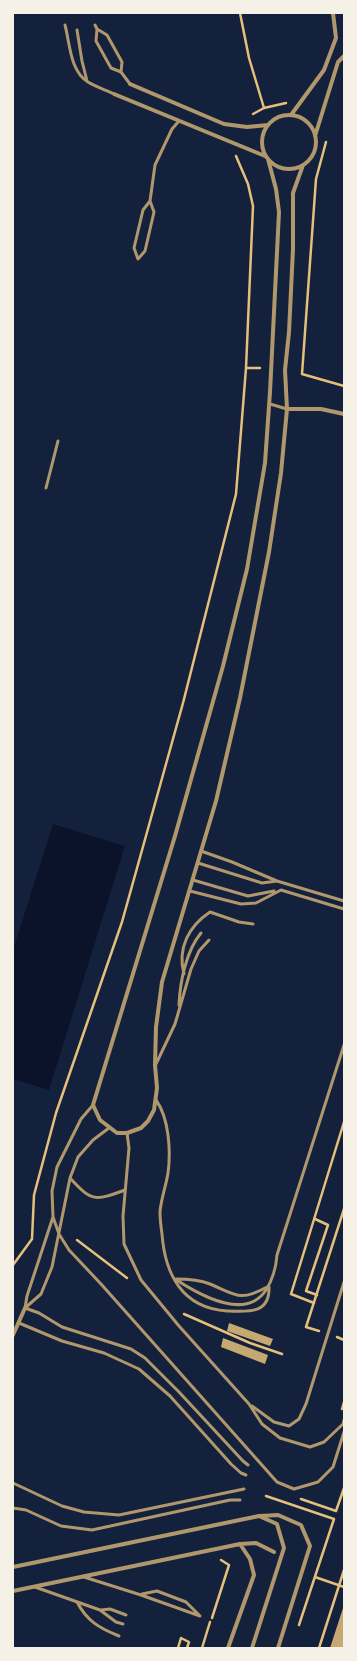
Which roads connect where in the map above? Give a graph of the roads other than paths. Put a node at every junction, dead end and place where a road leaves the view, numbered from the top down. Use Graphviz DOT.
graph roads {
  1 [pos="334,13"];
  2 [pos="65,25"];
  3 [pos="95,25"];
  4 [pos="97,29"];
  5 [pos="77,30"];
  6 [pos="344,56"];
  7 [pos="121,72"];
  8 [pos="88,82"];
  9 [pos="130,84"];
  10 [pos="114,94"];
  11 [pos="291,115"];
  12 [pos="179,121"];
  13 [pos="268,125"];
  14 [pos="315,136"];
  15 [pos="267,157"];
  16 [pos="303,165"];
  17 [pos="150,201"];
  18 [pos="270,404"];
  19 [pos="287,409"];
  20 [pos="344,414"];
  21 [pos="58,441"];
  22 [pos="46,488"];
  23 [pos="201,851"];
  24 [pos="198,863"];
  25 [pos="193,880"];
  26 [pos="277,880"];
  27 [pos="281,890"];
  28 [pos="190,891"];
  29 [pos="344,901"];
  30 [pos="344,908"];
  31 [pos="253,924"];
  32 [pos="201,933"];
  33 [pos="209,940"];
  34 [pos="184,974"];
  35 [pos="179,1011"];
  36 [pos="344,1045"];
  37 [pos="155,1065"];
  38 [pos="156,1100"];
  39 [pos="93,1104"];
  40 [pos="109,1128"];
  41 [pos="127,1133"];
  42 [pos="70,1178"];
  43 [pos="125,1190"];
  44 [pos="53,1217"];
  45 [pos="59,1234"];
  46 [pos="175,1279"];
  47 [pos="344,1282"];
  48 [pos="269,1286"];
  49 [pos="25,1308"];
  50 [pos="19,1323"];
  51 [pos="13,1334"];
  52 [pos="249,1404"];
  53 [pos="344,1420"];
  54 [pos="344,1432"];
  55 [pos="248,1465"];
  56 [pos="246,1475"];
  57 [pos="13,1483"];
  58 [pos="244,1489"];
  59 [pos="240,1500"];
  60 [pos="13,1508"];
  61 [pos="259,1516"];
  62 [pos="240,1544"];
  63 [pos="274,1552"];
  64 [pos="13,1567"];
  65 [pos="83,1576"];
  66 [pos="34,1587"];
  67 [pos="13,1591"];
  68 [pos="141,1595"];
  69 [pos="77,1602"];
  70 [pos="100,1610"];
  71 [pos="126,1615"];
  72 [pos="123,1624"];
  73 [pos="119,1636"];
  74 [pos="228,1648"];
  75 [pos="252,1648"];
  76 [pos="278,1648"];
  1 -- 11 [label="street"];
  2 -- 8 [label="lane"];
  3 -- 4 [label="lane"];
  4 -- 7 [label="lane"];
  4 -- 7 [label="lane"];
  5 -- 8 [label="lane"];
  6 -- 14 [label="street"];
  7 -- 9 [label="lane"];
  8 -- 10 [label="lane"];
  9 -- 13 [label="street"];
  10 -- 12 [label="street"];
  11 -- 13 [label="street"];
  11 -- 14 [label="street"];
  12 -- 15 [label="street"];
  12 -- 17 [label="lane"];
  13 -- 15 [label="street"];
  14 -- 16 [label="street"];
  15 -- 16 [label="street"];
  15 -- 18 [label="street"];
  16 -- 19 [label="street"];
  17 -- 17 [label="lane"];
  18 -- 19 [label="lane"];
  18 -- 39 [label="street"];
  19 -- 20 [label="street"];
  19 -- 23 [label="street"];
  21 -- 22 [label="lane"];
  23 -- 24 [label="street"];
  23 -- 26 [label="lane"];
  24 -- 25 [label="street"];
  24 -- 26 [label="lane"];
  25 -- 27 [label="lane"];
  25 -- 28 [label="street"];
  26 -- 29 [label="lane"];
  27 -- 28 [label="lane"];
  27 -- 30 [label="lane"];
  28 -- 37 [label="street"];
  31 -- 34 [label="lane"];
  32 -- 34 [label="lane"];
  33 -- 35 [label="lane"];
  34 -- 35 [label="lane"];
  35 -- 37 [label="lane"];
  36 -- 48 [label="lane"];
  37 -- 38 [label="street"];
  38 -- 41 [label="street"];
  38 -- 46 [label="lane"];
  39 -- 40 [label="street"];
  39 -- 44 [label="lane"];
  40 -- 41 [label="street"];
  40 -- 42 [label="lane"];
  41 -- 43 [label="lane"];
  42 -- 43 [label="lane"];
  42 -- 45 [label="lane"];
  43 -- 52 [label="lane"];
  44 -- 45 [label="lane"];
  44 -- 49 [label="lane"];
  45 -- 49 [label="lane"];
  45 -- 54 [label="lane"];
  46 -- 48 [label="lane"];
  46 -- 48 [label="lane"];
  46 -- 48 [label="lane"];
  47 -- 52 [label="lane"];
  49 -- 50 [label="street"];
  49 -- 55 [label="lane"];
  50 -- 51 [label="street"];
  50 -- 56 [label="lane"];
  52 -- 53 [label="lane"];
  57 -- 58 [label="lane"];
  59 -- 60 [label="lane"];
  61 -- 64 [label="street"];
  61 -- 75 [label="street"];
  61 -- 76 [label="street"];
  62 -- 63 [label="street"];
  62 -- 65 [label="street"];
  62 -- 74 [label="street"];
  65 -- 66 [label="street"];
  65 -- 68 [label="lane"];
  66 -- 67 [label="street"];
  66 -- 69 [label="lane"];
  68 -- 68 [label="lane"];
  69 -- 70 [label="lane"];
  69 -- 73 [label="lane"];
  70 -- 71 [label="lane"];
  70 -- 72 [label="lane"];
}
